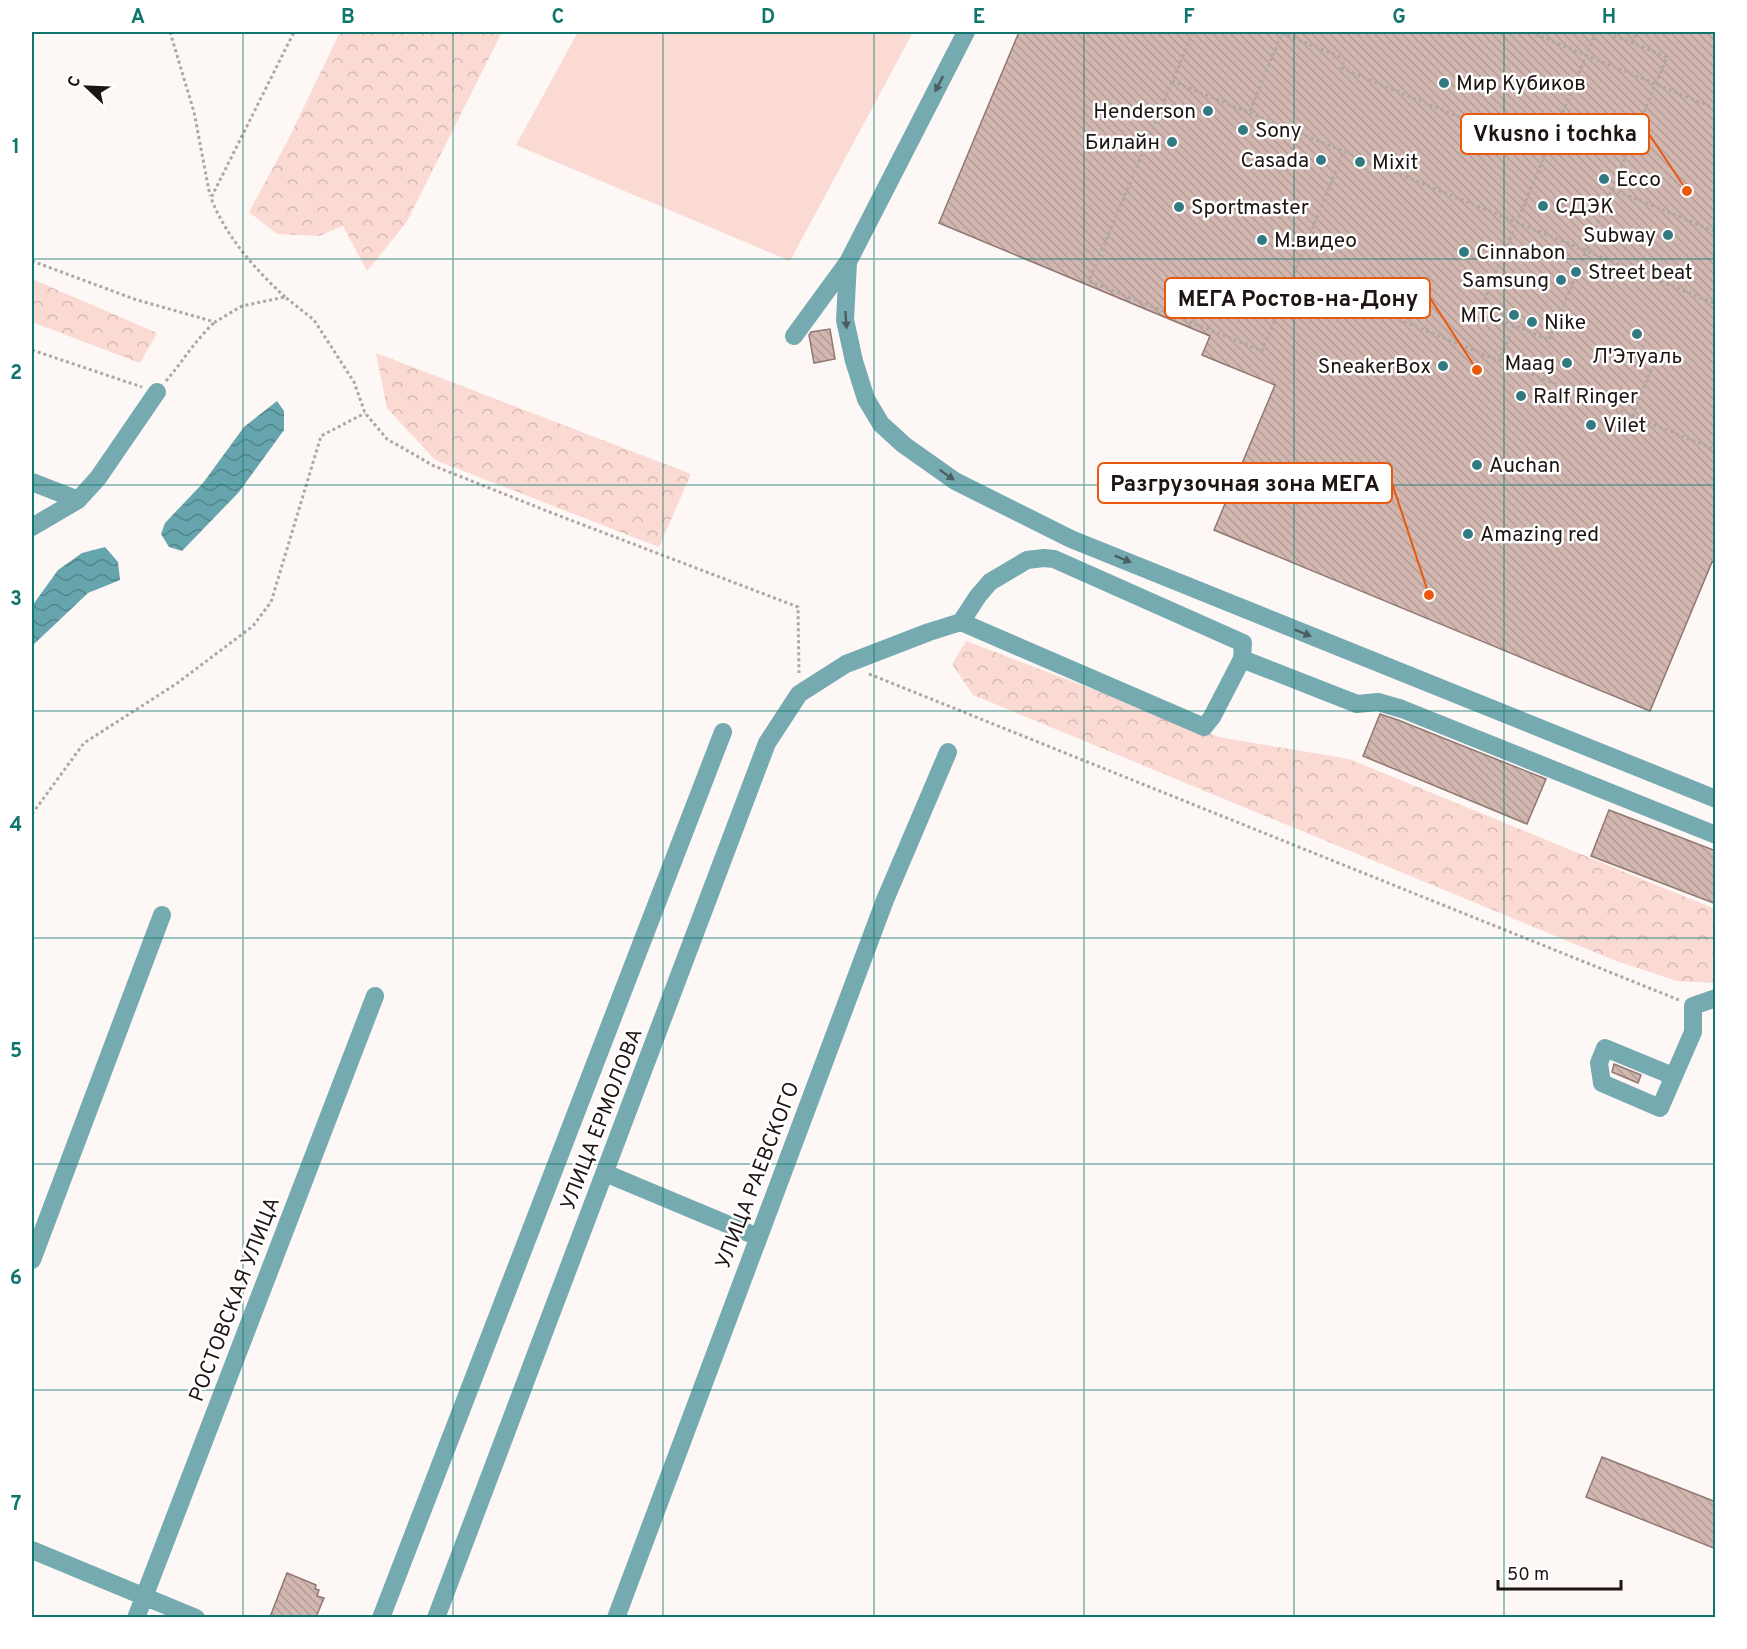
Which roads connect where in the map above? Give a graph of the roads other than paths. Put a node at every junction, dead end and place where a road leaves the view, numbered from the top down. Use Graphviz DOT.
graph roads {
  1 [pos="966,32"];
  2 [pos="848,262"];
  3 [pos="795,336"];
  4 [pos="157,392"];
  5 [pos="32,482"];
  6 [pos="78,500"];
  7 [pos="32,527"];
  8 [pos="961,622"];
  9 [pos="1242,659"];
  10 [pos="723,732"];
  11 [pos="948,752"];
  12 [pos="1716,799"];
  13 [pos="1716,835"];
  14 [pos="162,915"];
  15 [pos="375,996"];
  16 [pos="1716,998"];
  17 [pos="1674,1076"];
  18 [pos="605,1173"];
  19 [pos="758,1237"];
  20 [pos="32,1260"];
  21 [pos="32,1550"];
  22 [pos="144,1596"];
  23 [pos="136,1617"];
  24 [pos="196,1617"];
  25 [pos="381,1617"];
  26 [pos="436,1617"];
  27 [pos="616,1617"];
  1 -- 2 [label="street, one-way"];
  2 -- 3 [label="street"];
  2 -- 12 [label="street, one-way"];
  4 -- 6 [label="street"];
  5 -- 6 [label="street"];
  6 -- 7 [label="street"];
  8 -- 9 [label="street"];
  8 -- 9 [label="street"];
  8 -- 18 [label="street, УЛИЦА ЕРМОЛОВА"];
  9 -- 13 [label="street"];
  10 -- 25 [label="street, УЛИЦА ЕРМОЛОВА"];
  11 -- 19 [label="street, УЛИЦА РАЕВСКОГО"];
  14 -- 20 [label="street"];
  15 -- 22 [label="street, РОСТОВСКАЯ УЛИЦА"];
  16 -- 17 [label="street"];
  18 -- 19 [label="street"];
  18 -- 26 [label="street, УЛИЦА ЕРМОЛОВА"];
  19 -- 27 [label="street, УЛИЦА РАЕВСКОГО"];
  21 -- 22 [label="street"];
  22 -- 23 [label="street, РОСТОВСКАЯ УЛИЦА"];
  22 -- 24 [label="street"];
}
